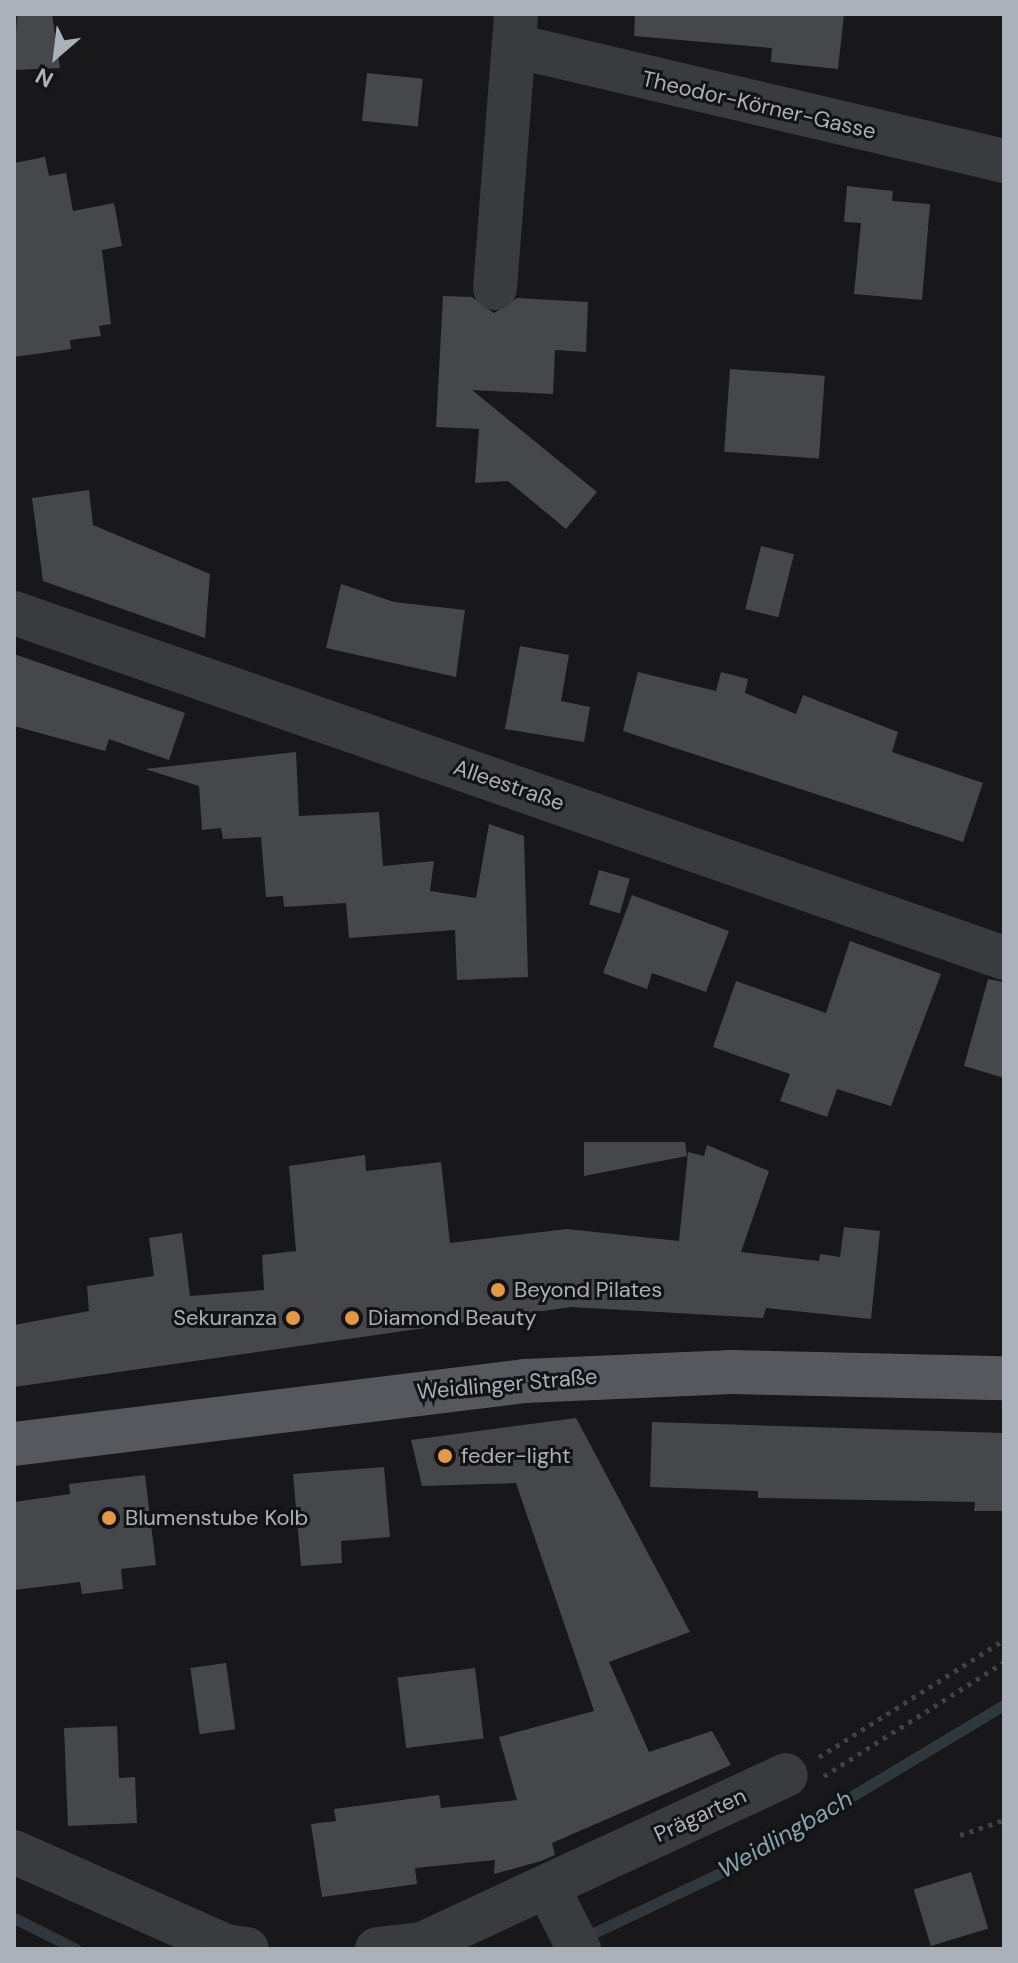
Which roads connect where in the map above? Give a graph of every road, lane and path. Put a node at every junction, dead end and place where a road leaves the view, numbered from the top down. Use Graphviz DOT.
graph roads {
  1 [pos="516,30"];
  2 [pos="1004,161"];
  3 [pos="495,288"];
  4 [pos="14,613"];
  5 [pos="1004,958"];
  6 [pos="1004,1378"];
  7 [pos="14,1444"];
  8 [pos="1004,1640"];
  9 [pos="786,1775"];
  10 [pos="1004,1820"];
  11 [pos="960,1835"];
  12 [pos="14,1852"];
  13 [pos="550,1892"];
  14 [pos="247,1949"];
  15 [pos="377,1949"];
  16 [pos="579,1949"];
  1 -- 2 [label="street, Theodor-Körner-Gasse"];
  1 -- 3 [label="street"];
  4 -- 5 [label="street, Alleestraße"];
  6 -- 7 [label="main road, Weidlinger Straße"];
  8 -- 9 [label="path"];
  9 -- 13 [label="street, Prägarten"];
  10 -- 11 [label="path"];
  12 -- 14 [label="street"];
  13 -- 15 [label="street, Prägarten"];
  13 -- 16 [label="street, bridge"];
}
